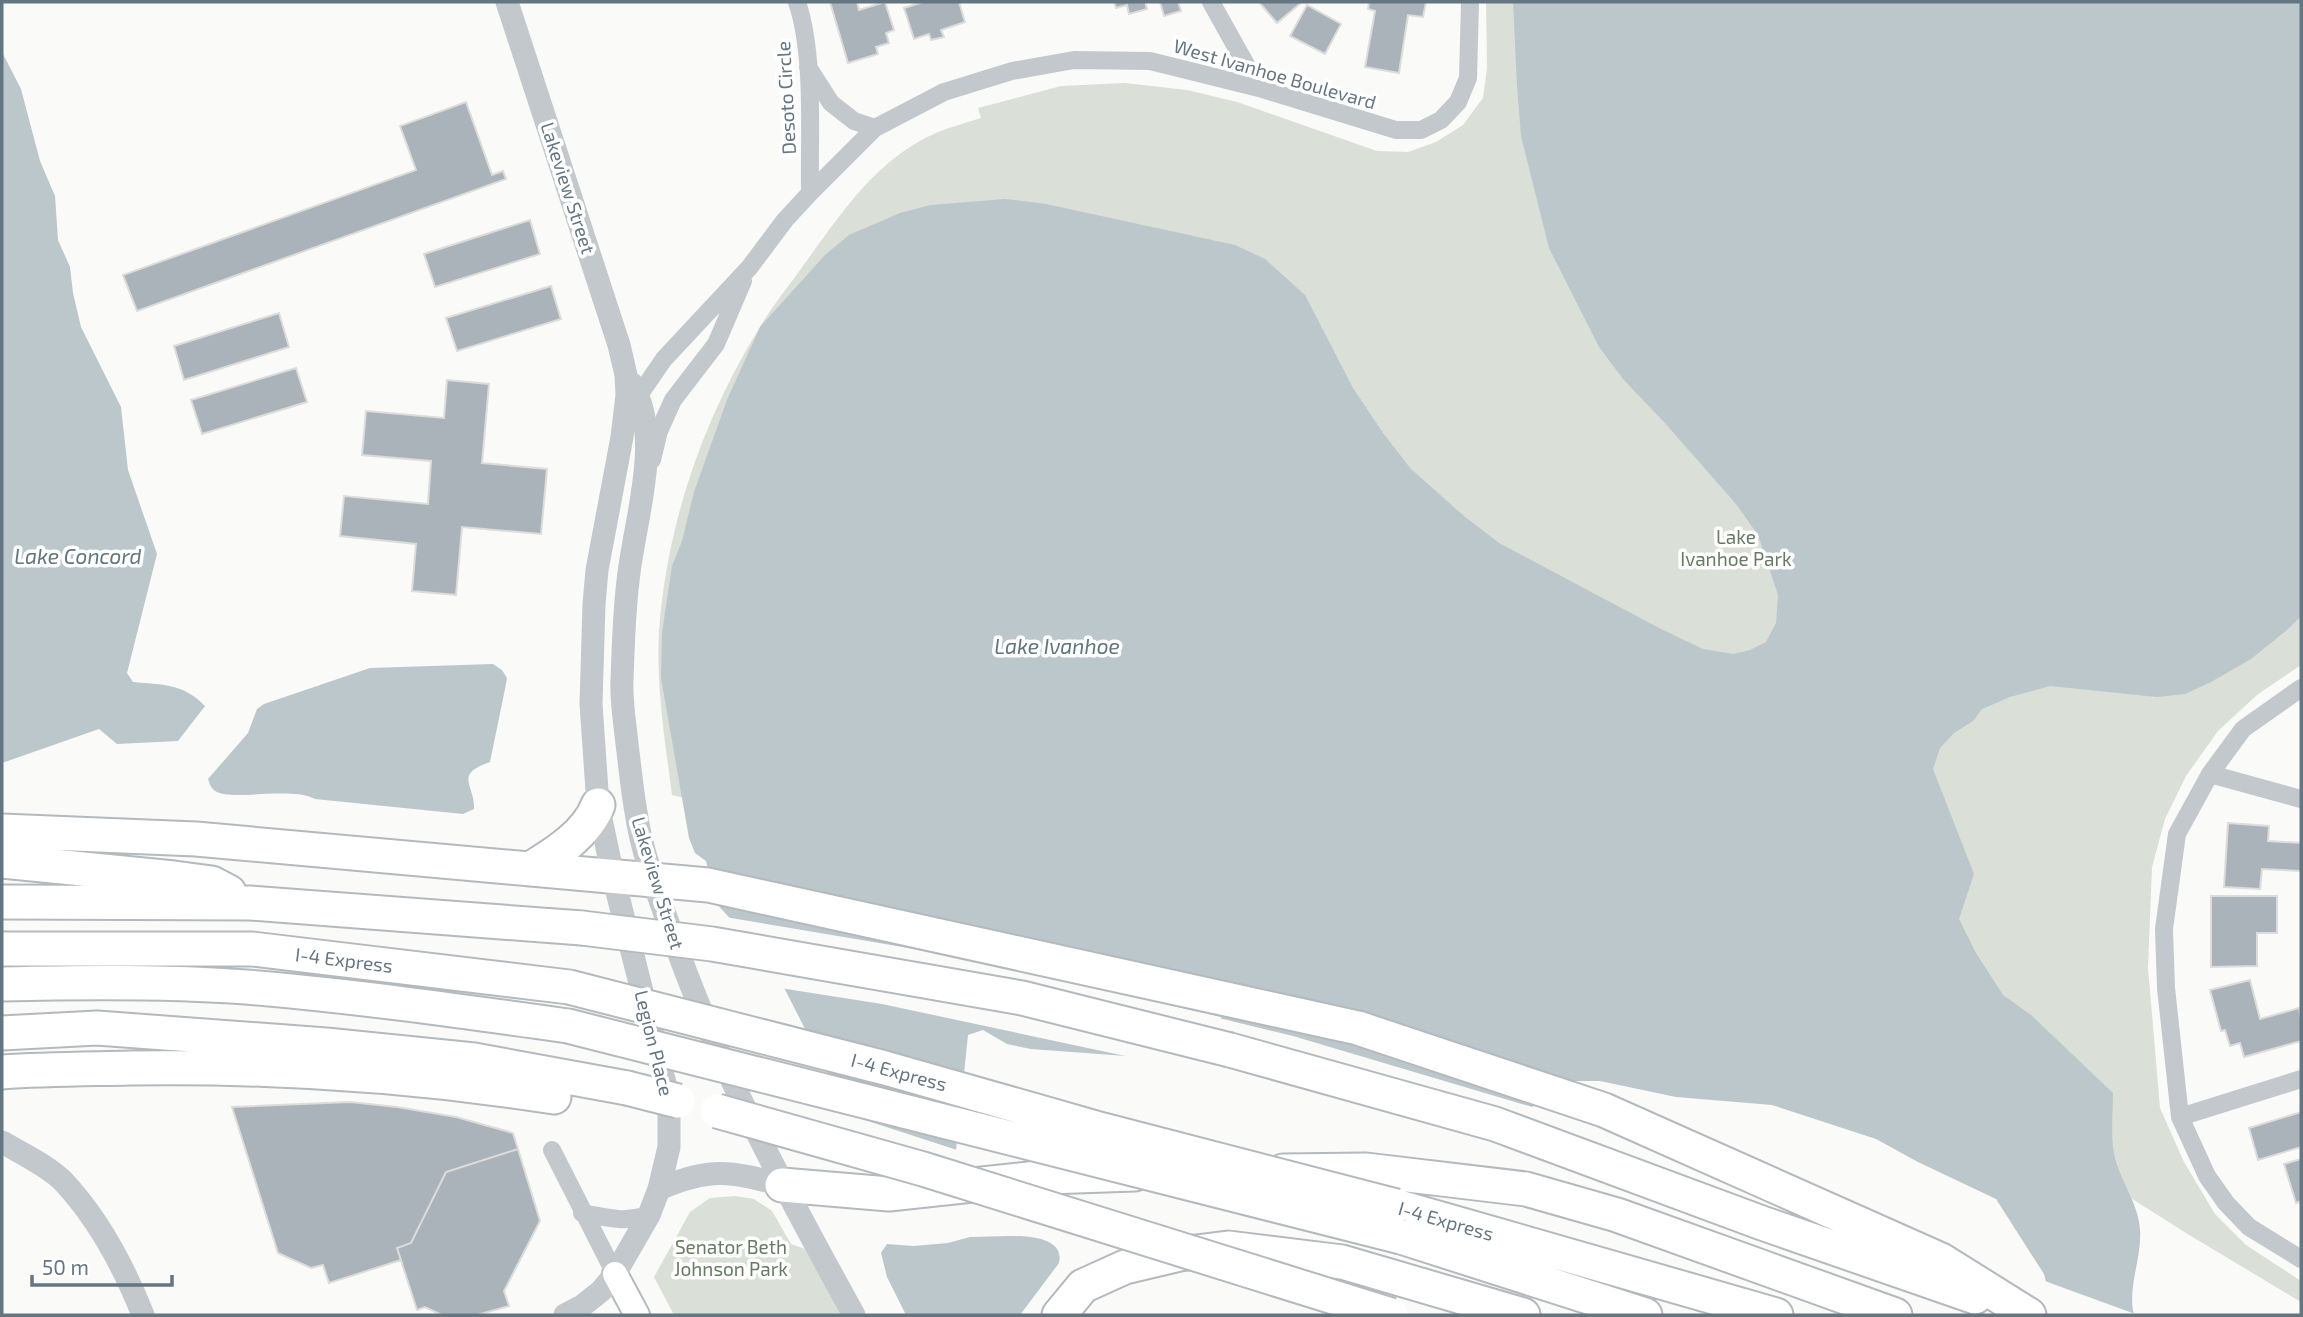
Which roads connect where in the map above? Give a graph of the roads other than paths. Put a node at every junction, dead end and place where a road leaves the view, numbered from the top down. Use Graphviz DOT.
graph roads {
  1 [pos="507,2"];
  2 [pos="797,2"];
  3 [pos="1211,2"];
  4 [pos="1470,2"];
  5 [pos="808,66"];
  6 [pos="1259,88"];
  7 [pos="875,128"];
  8 [pos="810,193"];
  9 [pos="749,268"];
  10 [pos="632,385"];
  11 [pos="643,494"];
  12 [pos="2301,688"];
  13 [pos="2210,774"];
  14 [pos="2301,799"];
  15 [pos="598,805"];
  16 [pos="2,831"];
  17 [pos="2,860"];
  18 [pos="530,869"];
  19 [pos="613,876"];
  20 [pos="653,881"];
  21 [pos="2,902"];
  22 [pos="250,903"];
  23 [pos="630,946"];
  24 [pos="2,949"];
  25 [pos="2,984"];
  26 [pos="2,1033"];
  27 [pos="2,1072"];
  28 [pos="2301,1079"];
  29 [pos="627,1096"];
  30 [pos="2180,1117"];
  31 [pos="2,1142"];
  32 [pos="552,1150"];
  33 [pos="782,1185"];
  34 [pos="659,1189"];
  35 [pos="582,1213"];
  36 [pos="649,1214"];
  37 [pos="1399,1222"];
  38 [pos="2301,1259"];
  39 [pos="615,1274"];
  40 [pos="143,1315"];
  41 [pos="565,1315"];
  42 [pos="637,1315"];
  43 [pos="853,1315"];
  44 [pos="1059,1315"];
  45 [pos="1391,1315"];
  46 [pos="1523,1315"];
  47 [pos="1645,1315"];
  48 [pos="1776,1315"];
  49 [pos="1895,1315"];
  50 [pos="2028,1315"];
  1 -- 10 [label="street, Lakeview Street"];
  2 -- 5 [label="street, Desoto Circle"];
  3 -- 6 [label="street"];
  4 -- 6 [label="street, West Ivanhoe Boulevard"];
  5 -- 7 [label="street"];
  5 -- 8 [label="street, Desoto Circle"];
  6 -- 7 [label="street, West Ivanhoe Boulevard"];
  7 -- 8 [label="street, West Ivanhoe Boulevard"];
  8 -- 9 [label="street, West Ivanhoe Boulevard"];
  9 -- 10 [label="street, West Ivanhoe Boulevard"];
  9 -- 11 [label="street, West Ivanhoe Boulevard"];
  10 -- 11 [label="street, Lakeview Street"];
  10 -- 15 [label="street, Lakeview Street"];
  11 -- 20 [label="street, Lakeview Street"];
  12 -- 13 [label="street"];
  13 -- 14 [label="street"];
  13 -- 30 [label="street"];
  15 -- 18 [label="highway"];
  15 -- 19 [label="street, Lakeview Street"];
  16 -- 18 [label="highway"];
  17 -- 22 [label="highway"];
  18 -- 19 [label="highway"];
  19 -- 20 [label="highway"];
  19 -- 23 [label="street, Lakeview Street"];
  20 -- 33 [label="street, Lakeview Street"];
  20 -- 50 [label="highway"];
  21 -- 22 [label="highway"];
  22 -- 50 [label="highway, bridge"];
  23 -- 34 [label="street, Legion Place"];
  24 -- 37 [label="highway, I-4 Express, bridge"];
  25 -- 37 [label="highway, I-4 Express, bridge"];
  26 -- 29 [label="highway"];
  27 -- 29 [label="highway"];
  28 -- 30 [label="street"];
  29 -- 45 [label="highway, bridge"];
  30 -- 38 [label="street"];
  31 -- 40 [label="street"];
  32 -- 35 [label="street"];
  33 -- 34 [label="street"];
  33 -- 43 [label="street, Lakeview Street"];
  33 -- 49 [label="highway"];
  34 -- 36 [label="street, Legion Place"];
  35 -- 36 [label="street"];
  35 -- 39 [label="street"];
  36 -- 39 [label="street, Legion Place"];
  37 -- 47 [label="highway, I-4 Express"];
  37 -- 48 [label="highway, I-4 Express"];
  39 -- 41 [label="street, Legion Place"];
  39 -- 42 [label="main road"];
  44 -- 46 [label="highway"];
}
